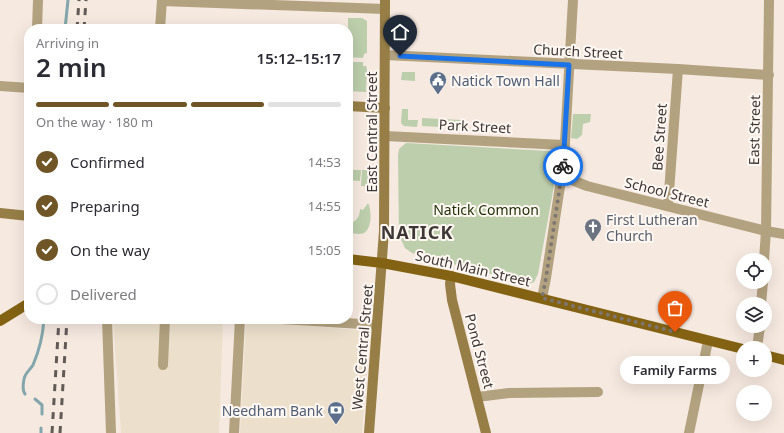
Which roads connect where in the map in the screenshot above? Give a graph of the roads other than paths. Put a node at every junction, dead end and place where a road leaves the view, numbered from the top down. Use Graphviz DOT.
graph roads {
  1 [pos="38,0"];
  2 [pos="162,0"];
  3 [pos="573,0"];
  4 [pos="770,0"];
  5 [pos="385,4"];
  6 [pos="37,24"];
  7 [pos="160,24"];
  8 [pos="385,55"];
  9 [pos="569,65"];
  10 [pos="678,69"];
  11 [pos="769,75"];
  12 [pos="0,86"];
  13 [pos="24,88"];
  14 [pos="353,106"];
  15 [pos="385,108"];
  16 [pos="385,136"];
  17 [pos="564,145"];
  18 [pos="562,176"];
  19 [pos="668,206"];
  20 [pos="0,213"];
  21 [pos="24,215"];
  22 [pos="766,231"];
  23 [pos="784,234"];
  24 [pos="764,253"];
  25 [pos="353,260"];
  26 [pos="382,263"];
  27 [pos="451,276"];
  28 [pos="542,298"];
  29 [pos="24,306"];
  30 [pos="0,321"];
  31 [pos="107,324"];
  32 [pos="165,324"];
  33 [pos="240,324"];
  34 [pos="353,324"];
  35 [pos="377,325"];
  36 [pos="708,340"];
  37 [pos="736,347"];
  38 [pos="772,357"];
  39 [pos="784,360"];
  40 [pos="163,365"];
  41 [pos="598,392"];
  42 [pos="477,398"];
  43 [pos="111,433"];
  44 [pos="234,433"];
  45 [pos="369,433"];
  46 [pos="486,433"];
  47 [pos="689,433"];
  1 -- 6 [label="street"];
  2 -- 5 [label="street"];
  2 -- 7 [label="street"];
  3 -- 9 [label="street"];
  4 -- 11 [label="street, East Street"];
  5 -- 8 [label="main road, East Central Street"];
  8 -- 9 [label="street, Church Street"];
  8 -- 15 [label="main road, East Central Street"];
  9 -- 10 [label="street, Church Street"];
  9 -- 17 [label="street"];
  10 -- 11 [label="street, Church Street"];
  10 -- 19 [label="street, Bee Street"];
  11 -- 22 [label="street, East Street"];
  12 -- 13 [label="street"];
  14 -- 15 [label="main road"];
  15 -- 16 [label="main road, East Central Street"];
  16 -- 17 [label="street, Park Street"];
  16 -- 26 [label="main road, East Central Street"];
  17 -- 18 [label="street"];
  18 -- 19 [label="street, School Street"];
  18 -- 28 [label="street"];
  19 -- 22 [label="street, School Street"];
  20 -- 21 [label="main road"];
  22 -- 23 [label="street, School Street"];
  22 -- 24 [label="street, East Street"];
  25 -- 26 [label="main road, South Main Street"];
  26 -- 27 [label="main road, South Main Street"];
  26 -- 35 [label="main road, West Central Street"];
  27 -- 28 [label="main road, South Main Street"];
  27 -- 42 [label="main road, Pond Street"];
  28 -- 36 [label="main road, South Main Street"];
  29 -- 30 [label="main road"];
  31 -- 43 [label="street"];
  32 -- 40 [label="street"];
  33 -- 44 [label="street"];
  34 -- 35 [label="street"];
  35 -- 45 [label="main road, West Central Street"];
  36 -- 37 [label="main road, South Main Street"];
  36 -- 47 [label="street"];
  38 -- 39 [label="main road"];
  41 -- 42 [label="street"];
  42 -- 46 [label="main road, Pond Street"];
}
